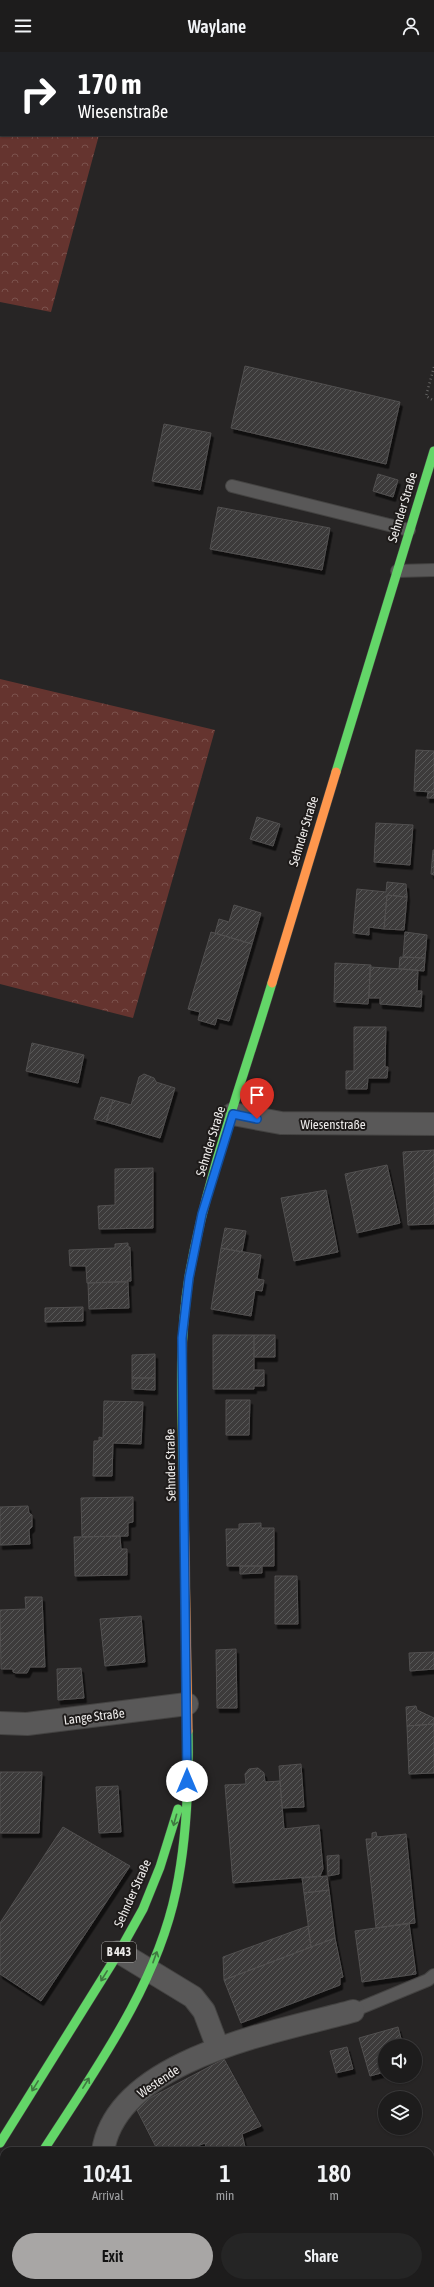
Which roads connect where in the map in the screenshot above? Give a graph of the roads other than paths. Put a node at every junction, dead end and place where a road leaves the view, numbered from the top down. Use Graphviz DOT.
graph roads {
  1 [pos="434,451"];
  2 [pos="232,486"];
  3 [pos="409,530"];
  4 [pos="434,570"];
  5 [pos="396,571"];
  6 [pos="233,1114"];
  7 [pos="434,1124"];
  8 [pos="187,1704"];
  9 [pos="0,1723"];
  10 [pos="187,1740"];
  11 [pos="119,1952"];
  12 [pos="150,1971"];
  13 [pos="434,1976"];
  14 [pos="353,2011"];
  15 [pos="218,2048"];
  16 [pos="0,2143"];
  17 [pos="45,2147"];
  18 [pos="104,2147"];
  1 -- 3 [label="main road, Sehnder Straße / B 443"];
  2 -- 3 [label="lane"];
  3 -- 5 [label="main road, Sehnder Straße / B 443"];
  4 -- 5 [label="lane"];
  5 -- 6 [label="main road, Sehnder Straße / B 443"];
  6 -- 7 [label="street, Wiesenstraße"];
  6 -- 8 [label="main road, Sehnder Straße / B 443"];
  8 -- 9 [label="street, Lange Straße"];
  8 -- 10 [label="main road, Sehnder Straße / B 443"];
  10 -- 11 [label="main road, Sehnder Straße / B 443, one-way"];
  12 -- 10 [label="main road, Sehnder Straße / B 443, one-way"];
  11 -- 12 [label="street"];
  11 -- 16 [label="main road, Sehnder Straße / B 443, one-way"];
  12 -- 15 [label="street"];
  17 -- 12 [label="main road, Sehnder Straße / B 443, one-way"];
  13 -- 14 [label="lane"];
  14 -- 15 [label="street, Westende"];
  15 -- 18 [label="street, Westende"];
}
